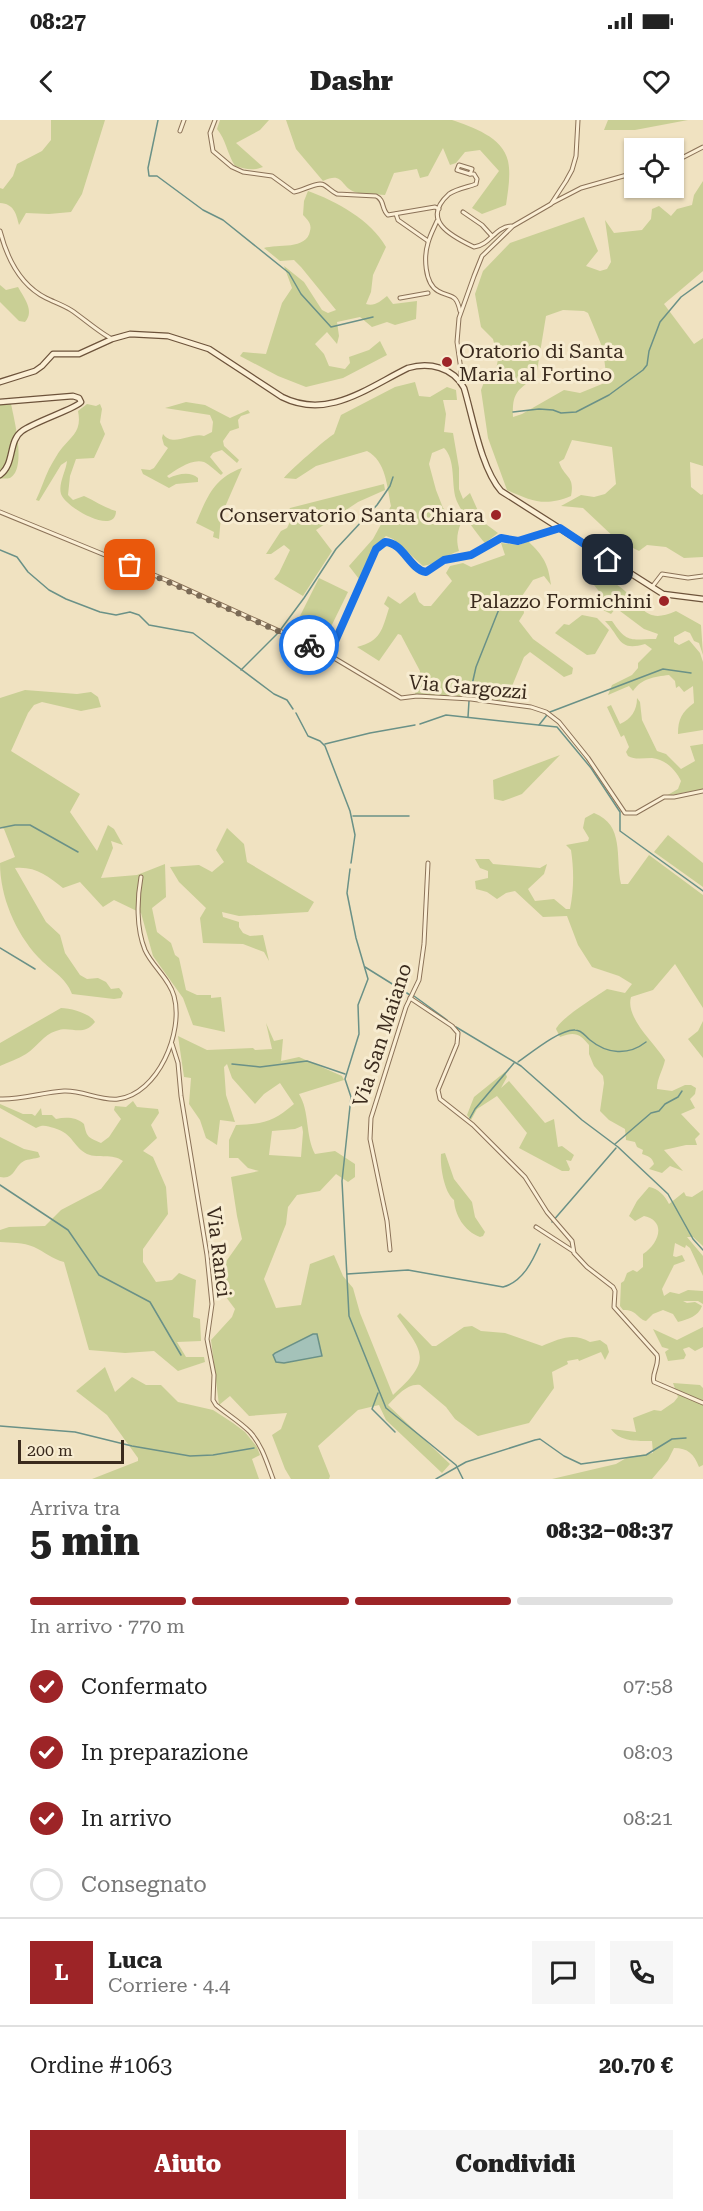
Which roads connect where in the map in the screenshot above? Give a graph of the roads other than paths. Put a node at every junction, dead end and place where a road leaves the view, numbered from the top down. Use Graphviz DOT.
graph roads {
  1 [pos="184,120"];
  2 [pos="215,120"];
  3 [pos="578,120"];
  4 [pos="180,131"];
  5 [pos="703,147"];
  6 [pos="684,157"];
  7 [pos="470,174"];
  8 [pos="624,176"];
  9 [pos="551,204"];
  10 [pos="439,209"];
  11 [pos="463,212"];
  12 [pos="396,214"];
  13 [pos="437,221"];
  14 [pos="513,226"];
  15 [pos="0,231"];
  16 [pos="492,236"];
  17 [pos="428,241"];
  18 [pos="428,293"];
  19 [pos="400,298"];
  20 [pos="460,312"];
  21 [pos="112,339"];
  22 [pos="0,382"];
  23 [pos="461,383"];
  24 [pos="0,402"];
  25 [pos="0,475"];
  26 [pos="0,512"];
  27 [pos="560,528"];
  28 [pos="703,576"];
  29 [pos="651,587"];
  30 [pos="703,599"];
  31 [pos="329,655"];
  32 [pos="703,791"];
  33 [pos="428,863"];
  34 [pos="141,877"];
  35 [pos="410,998"];
  36 [pos="172,1044"];
  37 [pos="0,1099"];
  38 [pos="537,1227"];
  39 [pos="390,1250"];
  40 [pos="574,1252"];
  41 [pos="703,1403"];
  42 [pos="273,1479"];
  1 -- 4 [label="street"];
  2 -- 12 [label="street"];
  3 -- 9 [label="street"];
  5 -- 6 [label="street"];
  7 -- 7 [label="street"];
  7 -- 10 [label="street"];
  8 -- 9 [label="street"];
  9 -- 14 [label="street"];
  10 -- 12 [label="street"];
  10 -- 13 [label="street"];
  11 -- 16 [label="street"];
  12 -- 17 [label="street"];
  13 -- 16 [label="street"];
  13 -- 17 [label="street"];
  14 -- 16 [label="street"];
  14 -- 20 [label="street"];
  15 -- 21 [label="street"];
  17 -- 20 [label="street"];
  18 -- 19 [label="street"];
  20 -- 23 [label="street"];
  21 -- 22 [label="main road"];
  21 -- 23 [label="main road"];
  23 -- 27 [label="main road"];
  24 -- 25 [label="main road"];
  26 -- 31 [label="street, Via Gargozzi"];
  27 -- 29 [label="main road"];
  27 -- 31 [label="street"];
  28 -- 29 [label="street"];
  29 -- 30 [label="main road"];
  31 -- 32 [label="street, Via Gargozzi"];
  33 -- 35 [label="street, Via San Maiano"];
  34 -- 36 [label="street"];
  35 -- 39 [label="street, Via San Maiano"];
  35 -- 40 [label="street"];
  36 -- 37 [label="street"];
  36 -- 42 [label="street, Via Ranci"];
  38 -- 40 [label="street"];
  40 -- 41 [label="street"];
}
